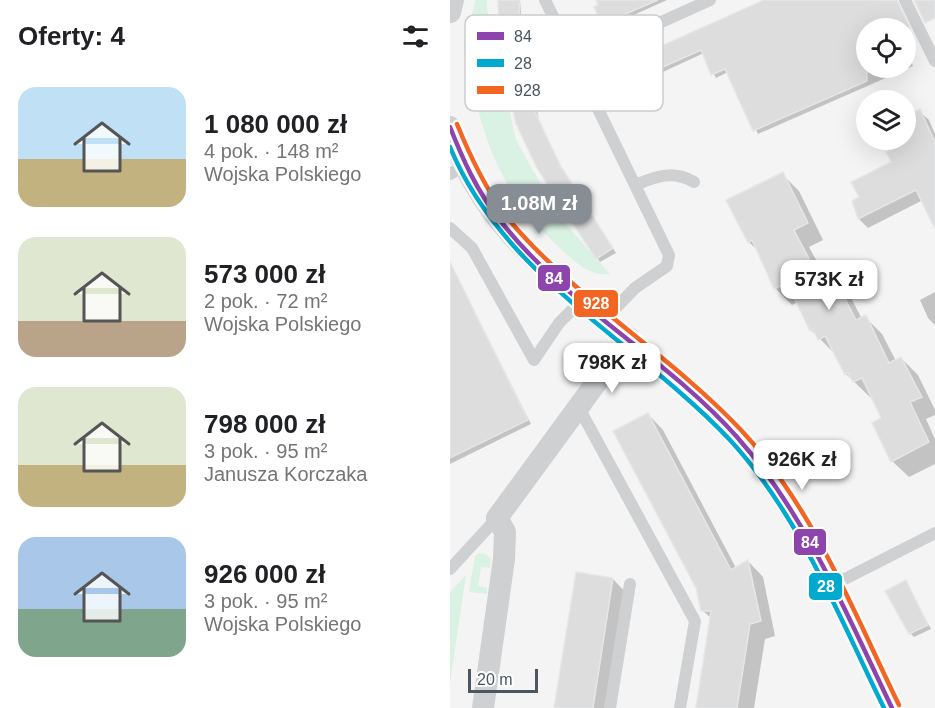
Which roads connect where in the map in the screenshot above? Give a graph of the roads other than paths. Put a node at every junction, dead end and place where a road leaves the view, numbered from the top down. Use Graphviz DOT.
graph roads {
  1 [pos="453,0"];
  2 [pos="545,0"];
  3 [pos="710,0"];
  4 [pos="905,0"];
  5 [pos="450,12"];
  6 [pos="552,15"];
  7 [pos="663,21"];
  8 [pos="935,61"];
  9 [pos="599,111"];
  10 [pos="450,127"];
  11 [pos="457,170"];
  12 [pos="694,182"];
  13 [pos="635,185"];
  14 [pos="452,233"];
  15 [pos="582,300"];
  16 [pos="605,319"];
  17 [pos="628,338"];
  18 [pos="578,406"];
  19 [pos="497,518"];
  20 [pos="935,533"];
  21 [pos="452,563"];
  22 [pos="630,584"];
  23 [pos="831,586"];
  24 [pos="483,708"];
  25 [pos="610,708"];
  26 [pos="680,708"];
  27 [pos="892,708"];
  1 -- 5 [label="street"];
  2 -- 6 [label="lane"];
  3 -- 7 [label="lane"];
  4 -- 8 [label="lane"];
  9 -- 13 [label="lane"];
  10 -- 11 [label="street"];
  11 -- 15 [label="street"];
  12 -- 13 [label="lane"];
  13 -- 16 [label="lane"];
  14 -- 15 [label="lane"];
  15 -- 16 [label="street"];
  16 -- 17 [label="street"];
  17 -- 18 [label="street"];
  17 -- 23 [label="street"];
  18 -- 19 [label="street"];
  18 -- 26 [label="lane"];
  19 -- 21 [label="lane"];
  19 -- 24 [label="street"];
  20 -- 23 [label="lane"];
  22 -- 25 [label="lane"];
  23 -- 27 [label="street"];
}
